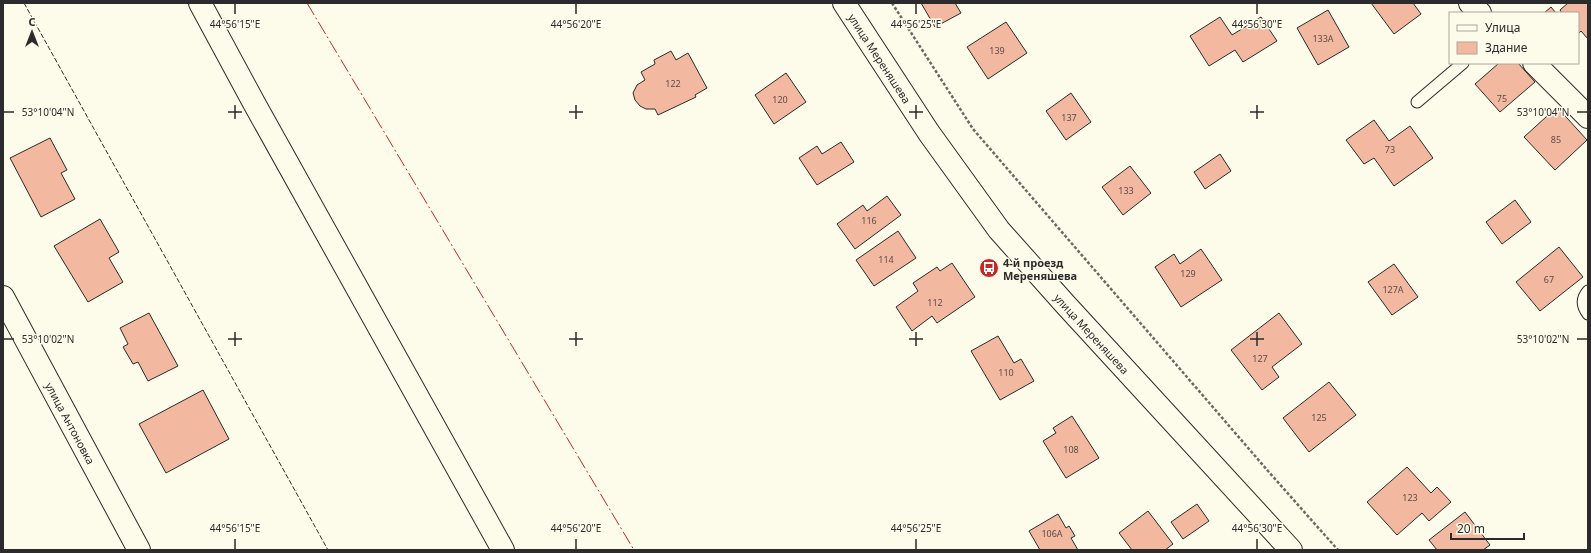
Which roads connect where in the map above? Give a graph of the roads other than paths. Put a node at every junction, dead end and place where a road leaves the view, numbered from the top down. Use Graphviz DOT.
graph roads {
  1 [pos="200,3"];
  2 [pos="844,3"];
  3 [pos="1470,3"];
  4 [pos="1479,12"];
  5 [pos="1462,64"];
  6 [pos="1535,64"];
  7 [pos="1417,102"];
  8 [pos="1588,117"];
  9 [pos="1588,290"];
  10 [pos="3,297"];
  11 [pos="1588,314"];
  12 [pos="139,550"];
  13 [pos="503,550"];
  14 [pos="1291,550"];
  1 -- 13 [label="street"];
  2 -- 14 [label="street, улица Мереняшева"];
  3 -- 4 [label="street"];
  5 -- 7 [label="lane"];
  6 -- 8 [label="street"];
  9 -- 11 [label="lane"];
  10 -- 12 [label="street, улица Антоновка"];
}
